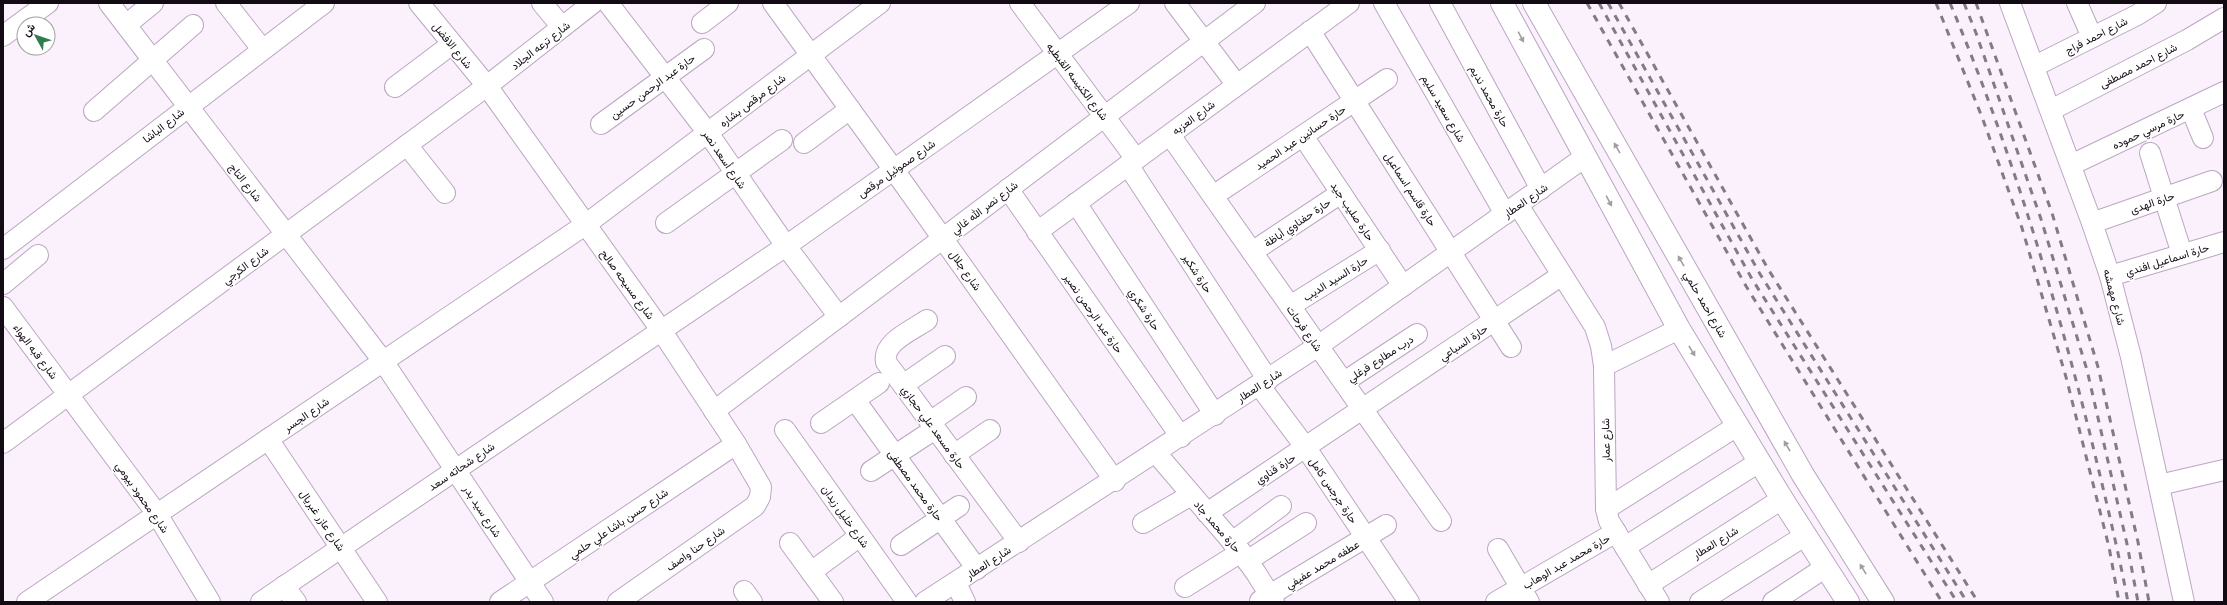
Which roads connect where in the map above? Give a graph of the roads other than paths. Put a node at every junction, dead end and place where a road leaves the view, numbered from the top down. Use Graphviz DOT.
graph roads {
  1 [pos="48,3"];
  2 [pos="109,3"];
  3 [pos="153,3"];
  4 [pos="226,3"];
  5 [pos="324,3"];
  6 [pos="420,3"];
  7 [pos="542,3"];
  8 [pos="593,3"];
  9 [pos="608,3"];
  10 [pos="728,3"];
  11 [pos="773,3"];
  12 [pos="880,3"];
  13 [pos="1020,3"];
  14 [pos="1129,3"];
  15 [pos="1175,3"];
  16 [pos="1255,3"];
  17 [pos="1349,3"];
  18 [pos="1384,3"];
  19 [pos="1440,3"];
  20 [pos="1502,3"];
  21 [pos="1534,3"];
  22 [pos="2010,3"];
  23 [pos="2077,3"];
  24 [pos="2156,3"];
  25 [pos="2222,3"];
  26 [pos="2224,8"];
  27 [pos="2224,18"];
  28 [pos="702,23"];
  29 [pos="126,25"];
  30 [pos="193,25"];
  31 [pos="562,27"];
  32 [pos="1310,31"];
  33 [pos="3,36"];
  34 [pos="2092,37"];
  35 [pos="1204,41"];
  36 [pos="452,44"];
  37 [pos="262,49"];
  38 [pos="704,49"];
  39 [pos="1058,54"];
  40 [pos="811,55"];
  41 [pos="153,60"];
  42 [pos="2034,66"];
  43 [pos="664,76"];
  44 [pos="1387,79"];
  45 [pos="1237,85"];
  46 [pos="486,86"];
  47 [pos="396,87"];
  48 [pos="2224,92"];
  49 [pos="1355,101"];
  50 [pos="188,106"];
  51 [pos="850,109"];
  52 [pos="2191,109"];
  53 [pos="2051,110"];
  54 [pos="94,111"];
  55 [pos="1104,116"];
  56 [pos="601,124"];
  57 [pos="708,133"];
  58 [pos="1170,135"];
  59 [pos="1302,136"];
  60 [pos="2203,138"];
  61 [pos="782,140"];
  62 [pos="804,143"];
  63 [pos="407,145"];
  64 [pos="2150,152"];
  65 [pos="1586,157"];
  66 [pos="1132,162"];
  67 [pos="2071,165"];
  68 [pos="894,170"];
  69 [pos="735,173"];
  70 [pos="2212,181"];
  71 [pos="1008,189"];
  72 [pos="1540,189"];
  73 [pos="445,193"];
  74 [pos="1341,193"];
  75 [pos="1213,196"];
  76 [pos="2164,197"];
  77 [pos="1076,203"];
  78 [pos="1511,209"];
  79 [pos="2092,222"];
  80 [pos="666,223"];
  81 [pos="585,225"];
  82 [pos="1037,232"];
  83 [pos="287,234"];
  84 [pos="943,238"];
  85 [pos="2224,242"];
  86 [pos="786,246"];
  87 [pos="3,249"];
  88 [pos="1380,250"];
  89 [pos="1252,252"];
  90 [pos="1451,252"];
  91 [pos="2182,254"];
  92 [pos="38,255"];
  93 [pos="1562,275"];
  94 [pos="2110,276"];
  95 [pos="3,284"];
  96 [pos="1403,286"];
  97 [pos="1290,306"];
  98 [pos="3,307"];
  99 [pos="839,317"];
  100 [pos="927,320"];
  101 [pos="1494,321"];
  102 [pos="1679,329"];
  103 [pos="661,330"];
  104 [pos="1416,334"];
  105 [pos="1318,346"];
  106 [pos="1511,347"];
  107 [pos="945,356"];
  108 [pos="383,361"];
  109 [pos="1604,366"];
  110 [pos="1344,382"];
  111 [pos="879,383"];
  112 [pos="1264,383"];
  113 [pos="903,385"];
  114 [pos="69,396"];
  115 [pos="966,397"];
  116 [pos="855,400"];
  117 [pos="1363,410"];
  118 [pos="714,411"];
  119 [pos="1215,415"];
  120 [pos="821,423"];
  121 [pos="933,425"];
  122 [pos="1738,426"];
  123 [pos="785,430"];
  124 [pos="990,430"];
  125 [pos="1181,437"];
  126 [pos="268,439"];
  127 [pos="3,443"];
  128 [pos="736,444"];
  129 [pos="1306,448"];
  130 [pos="1156,453"];
  131 [pos="954,455"];
  132 [pos="895,456"];
  133 [pos="1759,462"];
  134 [pos="456,470"];
  135 [pos="2224,470"];
  136 [pos="871,471"];
  137 [pos="1803,475"];
  138 [pos="1114,480"];
  139 [pos="2159,485"];
  140 [pos="761,487"];
  141 [pos="1191,495"];
  142 [pos="1780,496"];
  143 [pos="959,506"];
  144 [pos="1280,506"];
  145 [pos="1606,509"];
  146 [pos="1207,513"];
  147 [pos="157,514"];
  148 [pos="940,518"];
  149 [pos="1441,521"];
  150 [pos="1143,523"];
  151 [pos="1306,523"];
  152 [pos="1386,525"];
  153 [pos="1806,535"];
  154 [pos="860,536"];
  155 [pos="1367,538"];
  156 [pos="1621,539"];
  157 [pos="1019,542"];
  158 [pos="790,543"];
  159 [pos="901,545"];
  160 [pos="341,547"];
  161 [pos="1498,549"];
  162 [pos="1240,551"];
  163 [pos="1826,567"];
  164 [pos="976,569"];
  165 [pos="811,572"];
  166 [pos="530,582"];
  167 [pos="956,583"];
  168 [pos="1648,585"];
  169 [pos="284,586"];
  170 [pos="1185,587"];
  171 [pos="1525,595"];
  172 [pos="1267,600"];
  173 [pos="1404,600"];
  174 [pos="27,602"];
  175 [pos="210,602"];
  176 [pos="261,602"];
  177 [pos="296,602"];
  178 [pos="378,602"];
  179 [pos="500,602"];
  180 [pos="543,602"];
  181 [pos="618,602"];
  182 [pos="833,602"];
  183 [pos="907,602"];
  184 [pos="925,602"];
  185 [pos="965,602"];
  186 [pos="1496,602"];
  187 [pos="1659,602"];
  188 [pos="1700,602"];
  189 [pos="1773,602"];
  190 [pos="1848,602"];
  191 [pos="1883,602"];
  192 [pos="2184,602"];
  1 -- 33 [label="street"];
  2 -- 29 [label="street, شارع التاج"];
  3 -- 29 [label="street"];
  4 -- 37 [label="street"];
  5 -- 37 [label="street, شارع الباشا"];
  6 -- 36 [label="street, شارع الافضل"];
  7 -- 31 [label="street"];
  8 -- 31 [label="street, شارع ترعه الجلاد"];
  9 -- 43 [label="street, شارع أسعد نصر"];
  10 -- 28 [label="street"];
  11 -- 40 [label="street, شارع جلال"];
  12 -- 40 [label="street, شارع مرقص بشاره"];
  13 -- 39 [label="street, شارع الكنيسه القبطيه"];
  14 -- 39 [label="street, شارع صموئيل مرقص"];
  15 -- 35 [label="street"];
  16 -- 35 [label="street, شارع نصر الله غالي"];
  17 -- 32 [label="street, شارع العزبه"];
  18 -- 78 [label="street, شارع سعيد سليم"];
  19 -- 72 [label="street, حارة محمد نديم"];
  20 -- 65 [label="main road, one-way"];
  137 -- 21 [label="main road, شارع احمد حلمي, one-way"];
  22 -- 42 [label="street, شارع مهمشه"];
  23 -- 34 [label="street"];
  24 -- 34 [label="street, شارع احمد فراج"];
  25 -- 26 [label="street"];
  27 -- 53 [label="street, شارع احمد مصطفى"];
  29 -- 41 [label="street, شارع التاج"];
  30 -- 41 [label="street"];
  31 -- 46 [label="street, شارع ترعه الجلاد"];
  32 -- 45 [label="street, شارع العزبه"];
  32 -- 49 [label="street, حارة قاسم اسماعيل"];
  34 -- 42 [label="street, شارع احمد فراج"];
  35 -- 45 [label="street"];
  35 -- 55 [label="street, شارع نصر الله غالي"];
  36 -- 46 [label="street, شارع الافضل"];
  36 -- 47 [label="street"];
  37 -- 50 [label="street, شارع الباشا"];
  38 -- 43 [label="street, حارة عبد الرحمن حسين"];
  39 -- 55 [label="street, شارع الكنيسه القبطيه"];
  39 -- 68 [label="street, شارع صموئيل مرقص"];
  40 -- 51 [label="street, شارع جلال"];
  40 -- 57 [label="street, شارع مرقص بشاره"];
  41 -- 50 [label="street, شارع التاج"];
  41 -- 54 [label="street"];
  42 -- 53 [label="street, شارع مهمشه"];
  43 -- 56 [label="street, حارة عبد الرحمن حسين"];
  43 -- 57 [label="street, شارع أسعد نصر"];
  44 -- 49 [label="street, حارة حسانين عبد الحميد"];
  45 -- 58 [label="street, شارع العزبه"];
  46 -- 63 [label="street, شارع الكرجي"];
  46 -- 81 [label="street, شارع مسيحه صالح"];
  48 -- 52 [label="street, حارة مرسي حموده"];
  49 -- 59 [label="street, حارة حسانين عبد الحميد"];
  49 -- 90 [label="street, حارة قاسم اسماعيل"];
  50 -- 83 [label="street, شارع التاج"];
  50 -- 87 [label="street, شارع الباشا"];
  51 -- 62 [label="street"];
  51 -- 68 [label="street, شارع جلال"];
  52 -- 60 [label="street"];
  52 -- 67 [label="street, حارة مرسي حموده"];
  53 -- 67 [label="street, شارع مهمشه"];
  55 -- 66 [label="street, شارع الكنيسه القبطيه"];
  55 -- 71 [label="street, شارع نصر الله غالي"];
  57 -- 69 [label="street, شارع أسعد نصر"];
  57 -- 81 [label="street, شارع مرقص بشاره"];
  58 -- 66 [label="street, شارع العزبه"];
  58 -- 75 [label="street, شارع فرحات"];
  59 -- 74 [label="street, حارة صليب جيد"];
  59 -- 75 [label="street, حارة حسانين عبد الحميد"];
  61 -- 69 [label="street"];
  63 -- 73 [label="street"];
  63 -- 83 [label="street, شارع الكرجي"];
  64 -- 76 [label="street"];
  65 -- 72 [label="street, شارع العطار"];
  65 -- 102 [label="main road, one-way"];
  66 -- 77 [label="street, شارع العزبه"];
  66 -- 112 [label="street, حارة شكير"];
  67 -- 79 [label="street, شارع مهمشه"];
  68 -- 84 [label="street, شارع جلال"];
  68 -- 86 [label="street, شارع صموئيل مرقص"];
  69 -- 80 [label="street"];
  69 -- 86 [label="street, شارع أسعد نصر"];
  70 -- 76 [label="street, حارة الهدى"];
  71 -- 82 [label="street, حارة عبد الرحمن نصير"];
  71 -- 84 [label="street, شارع نصر الله غالي"];
  72 -- 78 [label="street, شارع العطار"];
  74 -- 88 [label="street, حارة صليب جيد"];
  74 -- 89 [label="street, حارة حفناوي أباظة"];
  75 -- 89 [label="street, شارع فرحات"];
  76 -- 79 [label="street, حارة الهدى"];
  76 -- 91 [label="street"];
  77 -- 82 [label="street, شارع العزبه"];
  77 -- 119 [label="street, حارة شكري"];
  78 -- 90 [label="street, شارع العطار"];
  78 -- 93 [label="street, شارع سعيد سليم"];
  79 -- 94 [label="street, شارع مهمشه"];
  81 -- 103 [label="street, شارع مسيحه صالح"];
  81 -- 108 [label="street, شارع الجسر"];
  82 -- 125 [label="street, حارة عبد الرحمن نصير"];
  83 -- 108 [label="street, شارع التاج"];
  83 -- 114 [label="street, شارع الكرجي"];
  84 -- 99 [label="street, شارع نصر الله غالي"];
  84 -- 138 [label="street, شارع جلال"];
  85 -- 91 [label="street, حارة اسماعيل افندي"];
  86 -- 99 [label="street, شارع أسعد نصر"];
  86 -- 103 [label="street, شارع صموئيل مرقص"];
  88 -- 96 [label="street, حارة صليب جيد"];
  88 -- 97 [label="street, حارة السيد الديب"];
  89 -- 97 [label="street, شارع فرحات"];
  90 -- 96 [label="street, شارع العطار"];
  90 -- 101 [label="street, حارة قاسم اسماعيل"];
  91 -- 94 [label="street, حارة اسماعيل افندي"];
  92 -- 95 [label="street"];
  93 -- 101 [label="street, حارة السباعي"];
  93 -- 109 [label="street, شارع عمار"];
  94 -- 139 [label="street, شارع مهمشه"];
  96 -- 105 [label="street, شارع العطار"];
  97 -- 105 [label="street, شارع فرحات"];
  98 -- 114 [label="street, شارع قبه الهواء"];
  99 -- 118 [label="street, شارع نصر الله غالي"];
  100 -- 113 [label="street, حارة مسعد علي حجازي"];
  101 -- 106 [label="street, حارة قاسم اسماعيل"];
  101 -- 117 [label="street, حارة السباعي"];
  102 -- 109 [label="street"];
  102 -- 122 [label="main road, one-way"];
  103 -- 118 [label="street, شارع مسيحه صالح"];
  103 -- 134 [label="street, شارع شحاته سعد"];
  104 -- 110 [label="street, درب مطاوع فرغلي"];
  105 -- 110 [label="street, شارع فرحات"];
  105 -- 112 [label="street, شارع العطار"];
  107 -- 113 [label="street"];
  108 -- 126 [label="street, شارع الجسر"];
  108 -- 134 [label="street, شارع سيد بدر"];
  109 -- 145 [label="street, شارع عمار"];
  110 -- 117 [label="street, شارع فرحات"];
  111 -- 116 [label="street"];
  112 -- 119 [label="street, شارع العطار"];
  112 -- 129 [label="street, حارة جرجس كامل"];
  113 -- 121 [label="street, حارة مسعد علي حجازي"];
  114 -- 127 [label="street, شارع الكرجي"];
  114 -- 147 [label="street, شارع محمود بيومي"];
  115 -- 121 [label="street"];
  116 -- 120 [label="street"];
  116 -- 132 [label="street, حارة محمد مصطفى"];
  117 -- 129 [label="street, حارة قناوي"];
  117 -- 149 [label="street, شارع فرحات"];
  118 -- 128 [label="street, شارع مسيحه صالح"];
  119 -- 125 [label="street, شارع العطار"];
  121 -- 131 [label="street, حارة مسعد علي حجازي"];
  121 -- 132 [label="street"];
  122 -- 133 [label="main road"];
  122 -- 145 [label="street"];
  123 -- 154 [label="street, شارع خليل زيدان"];
  124 -- 131 [label="street"];
  125 -- 130 [label="street, شارع العطار"];
  126 -- 147 [label="street, شارع الجسر"];
  126 -- 160 [label="street, شارع عازر غبريال"];
  128 -- 140 [label="street, شارع مسيحه صالح"];
  128 -- 166 [label="street, شارع حسن باشا علي حلمي"];
  129 -- 146 [label="street, حارة قناوي"];
  129 -- 155 [label="street, حارة جرجس كامل"];
  130 -- 138 [label="street, شارع العطار"];
  130 -- 141 [label="street, حارة محمد جاد"];
  131 -- 157 [label="street, حارة مسعد علي حجازي"];
  132 -- 136 [label="street"];
  132 -- 148 [label="street, حارة محمد مصطفى"];
  133 -- 142 [label="main road"];
  133 -- 156 [label="street, حارة محمد عبد الوهاب"];
  134 -- 160 [label="street, شارع شحاته سعد"];
  134 -- 166 [label="street, شارع سيد بدر"];
  135 -- 139 [label="street"];
  137 -- 142 [label="main road"];
  191 -- 137 [label="main road, شارع احمد حلمي, one-way"];
  138 -- 157 [label="street, شارع العطار"];
  139 -- 192 [label="street, شارع مهمشه"];
  140 -- 181 [label="street, شارع حنا واصف"];
  141 -- 146 [label="street, حارة محمد جاد"];
  141 -- 150 [label="street"];
  142 -- 153 [label="main road"];
  142 -- 168 [label="street, شارع العطار"];
  143 -- 148 [label="street"];
  144 -- 162 [label="street"];
  145 -- 156 [label="street, شارع عمار"];
  146 -- 162 [label="street, حارة محمد جاد"];
  147 -- 174 [label="street, شارع الجسر"];
  147 -- 175 [label="street, شارع محمود بيومي"];
  148 -- 159 [label="street"];
  148 -- 164 [label="street, حارة محمد مصطفى"];
  151 -- 162 [label="street"];
  152 -- 155 [label="street, عطفه محمد عفيفي"];
  153 -- 163 [label="main road"];
  153 -- 188 [label="street"];
  154 -- 165 [label="street"];
  154 -- 183 [label="street, شارع خليل زيدان"];
  155 -- 172 [label="street, عطفه محمد عفيفي"];
  155 -- 173 [label="street, حارة جرجس كامل"];
  156 -- 168 [label="street, شارع عمار"];
  156 -- 171 [label="street, حارة محمد عبد الوهاب"];
  157 -- 164 [label="street, شارع العطار"];
  158 -- 165 [label="street"];
  160 -- 169 [label="street, شارع شحاته سعد"];
  160 -- 178 [label="street, شارع عازر غبريال"];
  161 -- 171 [label="street"];
  162 -- 170 [label="street"];
  162 -- 172 [label="street, حارة محمد جاد"];
  163 -- 189 [label="street"];
  163 -- 190 [label="main road"];
  164 -- 167 [label="street, شارع العطار"];
  165 -- 182 [label="street"];
  166 -- 179 [label="street, شارع حسن باشا علي حلمي"];
  166 -- 180 [label="street, شارع سيد بدر"];
  167 -- 184 [label="street, شارع العطار"];
  167 -- 185 [label="street"];
  168 -- 187 [label="street, شارع عمار"];
  169 -- 176 [label="street, شارع شحاته سعد"];
  169 -- 177 [label="street"];
  171 -- 186 [label="street, حارة محمد عبد الوهاب"];
}
